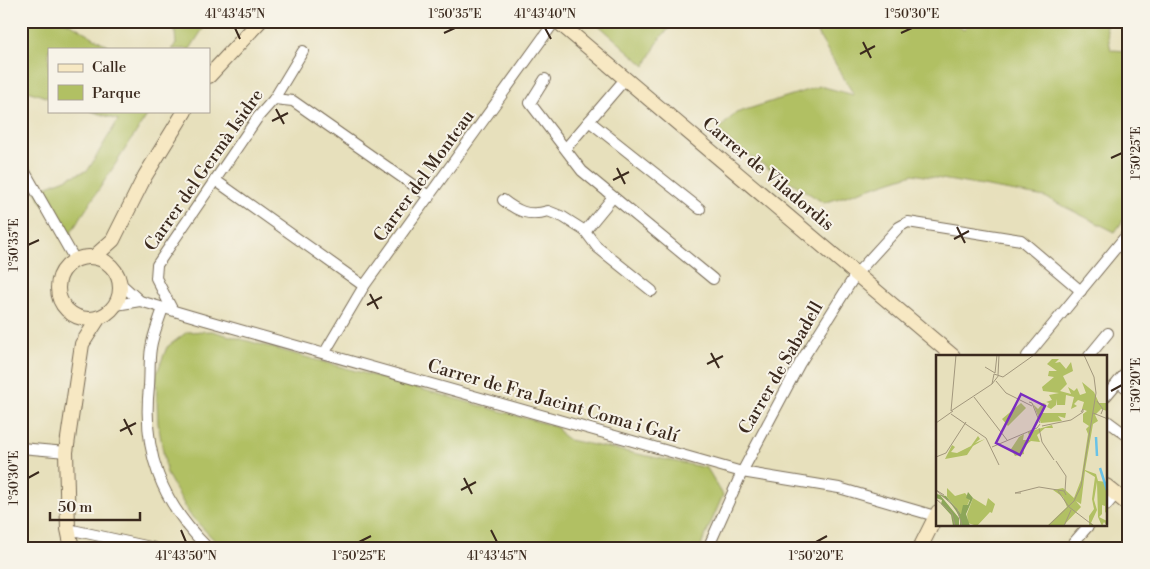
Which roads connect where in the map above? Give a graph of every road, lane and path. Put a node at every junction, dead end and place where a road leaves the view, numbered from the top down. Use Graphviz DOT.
graph roads {
  1 [pos="260,21"];
  2 [pos="556,21"];
  3 [pos="303,51"];
  4 [pos="210,75"];
  5 [pos="626,78"];
  6 [pos="545,79"];
  7 [pos="274,99"];
  8 [pos="184,112"];
  9 [pos="589,121"];
  10 [pos="566,148"];
  11 [pos="21,165"];
  12 [pos="215,180"];
  13 [pos="430,197"];
  14 [pos="613,197"];
  15 [pos="503,200"];
  16 [pos="700,209"];
  17 [pos="585,231"];
  18 [pos="1129,232"];
  19 [pos="113,240"];
  20 [pos="94,257"];
  21 [pos="75,260"];
  22 [pos="112,266"];
  23 [pos="856,274"];
  24 [pos="713,279"];
  25 [pos="120,283"];
  26 [pos="364,286"];
  27 [pos="652,291"];
  28 [pos="1081,291"];
  29 [pos="140,301"];
  30 [pos="116,305"];
  31 [pos="168,309"];
  32 [pos="74,316"];
  33 [pos="98,319"];
  34 [pos="1108,334"];
  35 [pos="82,344"];
  36 [pos="324,352"];
  37 [pos="951,355"];
  38 [pos="1028,355"];
  39 [pos="1090,355"];
  40 [pos="1129,369"];
  41 [pos="1118,382"];
  42 [pos="1129,390"];
  43 [pos="1108,394"];
  44 [pos="1108,421"];
  45 [pos="1129,437"];
  46 [pos="21,448"];
  47 [pos="66,452"];
  48 [pos="742,472"];
  49 [pos="1121,496"];
  50 [pos="1108,505"];
  51 [pos="936,514"];
  52 [pos="1088,526"];
  53 [pos="68,529"];
  54 [pos="72,548"];
  55 [pos="154,548"];
  56 [pos="208,548"];
  57 [pos="708,548"];
  58 [pos="920,548"];
  59 [pos="1069,548"];
  1 -- 4 [label="street"];
  2 -- 5 [label="street, Carrer de Viladordis"];
  2 -- 13 [label="street, Carrer del Montcau"];
  3 -- 7 [label="street, Carrer del Germà Isidre"];
  5 -- 9 [label="street"];
  5 -- 23 [label="street, Carrer de Viladordis"];
  6 -- 10 [label="street"];
  7 -- 12 [label="street, Carrer del Germà Isidre"];
  7 -- 13 [label="street"];
  8 -- 19 [label="street"];
  9 -- 10 [label="street"];
  9 -- 16 [label="street"];
  10 -- 14 [label="street"];
  11 -- 21 [label="street"];
  12 -- 26 [label="street"];
  12 -- 31 [label="street, Carrer del Germà Isidre"];
  13 -- 26 [label="street, Carrer del Montcau"];
  14 -- 17 [label="street"];
  14 -- 24 [label="street"];
  15 -- 17 [label="street"];
  17 -- 27 [label="street"];
  18 -- 28 [label="street"];
  19 -- 20 [label="street"];
  19 -- 22 [label="street"];
  20 -- 21 [label="street"];
  20 -- 22 [label="street"];
  21 -- 32 [label="street"];
  22 -- 25 [label="street"];
  23 -- 28 [label="street, Carrer de Sabadell"];
  23 -- 37 [label="street, Carrer de Viladordis"];
  23 -- 48 [label="street, Carrer de Sabadell"];
  25 -- 29 [label="street"];
  25 -- 30 [label="street"];
  26 -- 36 [label="street, Carrer del Montcau"];
  28 -- 38 [label="street"];
  29 -- 30 [label="street"];
  29 -- 31 [label="street, Carrer de Fra Jacint Coma i Galí"];
  30 -- 33 [label="street"];
  31 -- 36 [label="street, Carrer de Fra Jacint Coma i Galí"];
  31 -- 56 [label="street"];
  32 -- 33 [label="street"];
  32 -- 35 [label="street"];
  33 -- 35 [label="street"];
  34 -- 39 [label="street"];
  35 -- 47 [label="street"];
  36 -- 48 [label="street, Carrer de Fra Jacint Coma i Galí"];
  40 -- 41 [label="street"];
  41 -- 42 [label="street"];
  41 -- 43 [label="street"];
  44 -- 45 [label="street"];
  46 -- 47 [label="street"];
  47 -- 53 [label="street"];
  48 -- 51 [label="street, Carrer de Fra Jacint Coma i Galí"];
  48 -- 57 [label="street, Carrer de Sabadell"];
  49 -- 50 [label="street"];
  51 -- 58 [label="street"];
  52 -- 59 [label="street"];
  53 -- 54 [label="street"];
  53 -- 55 [label="street"];
}
